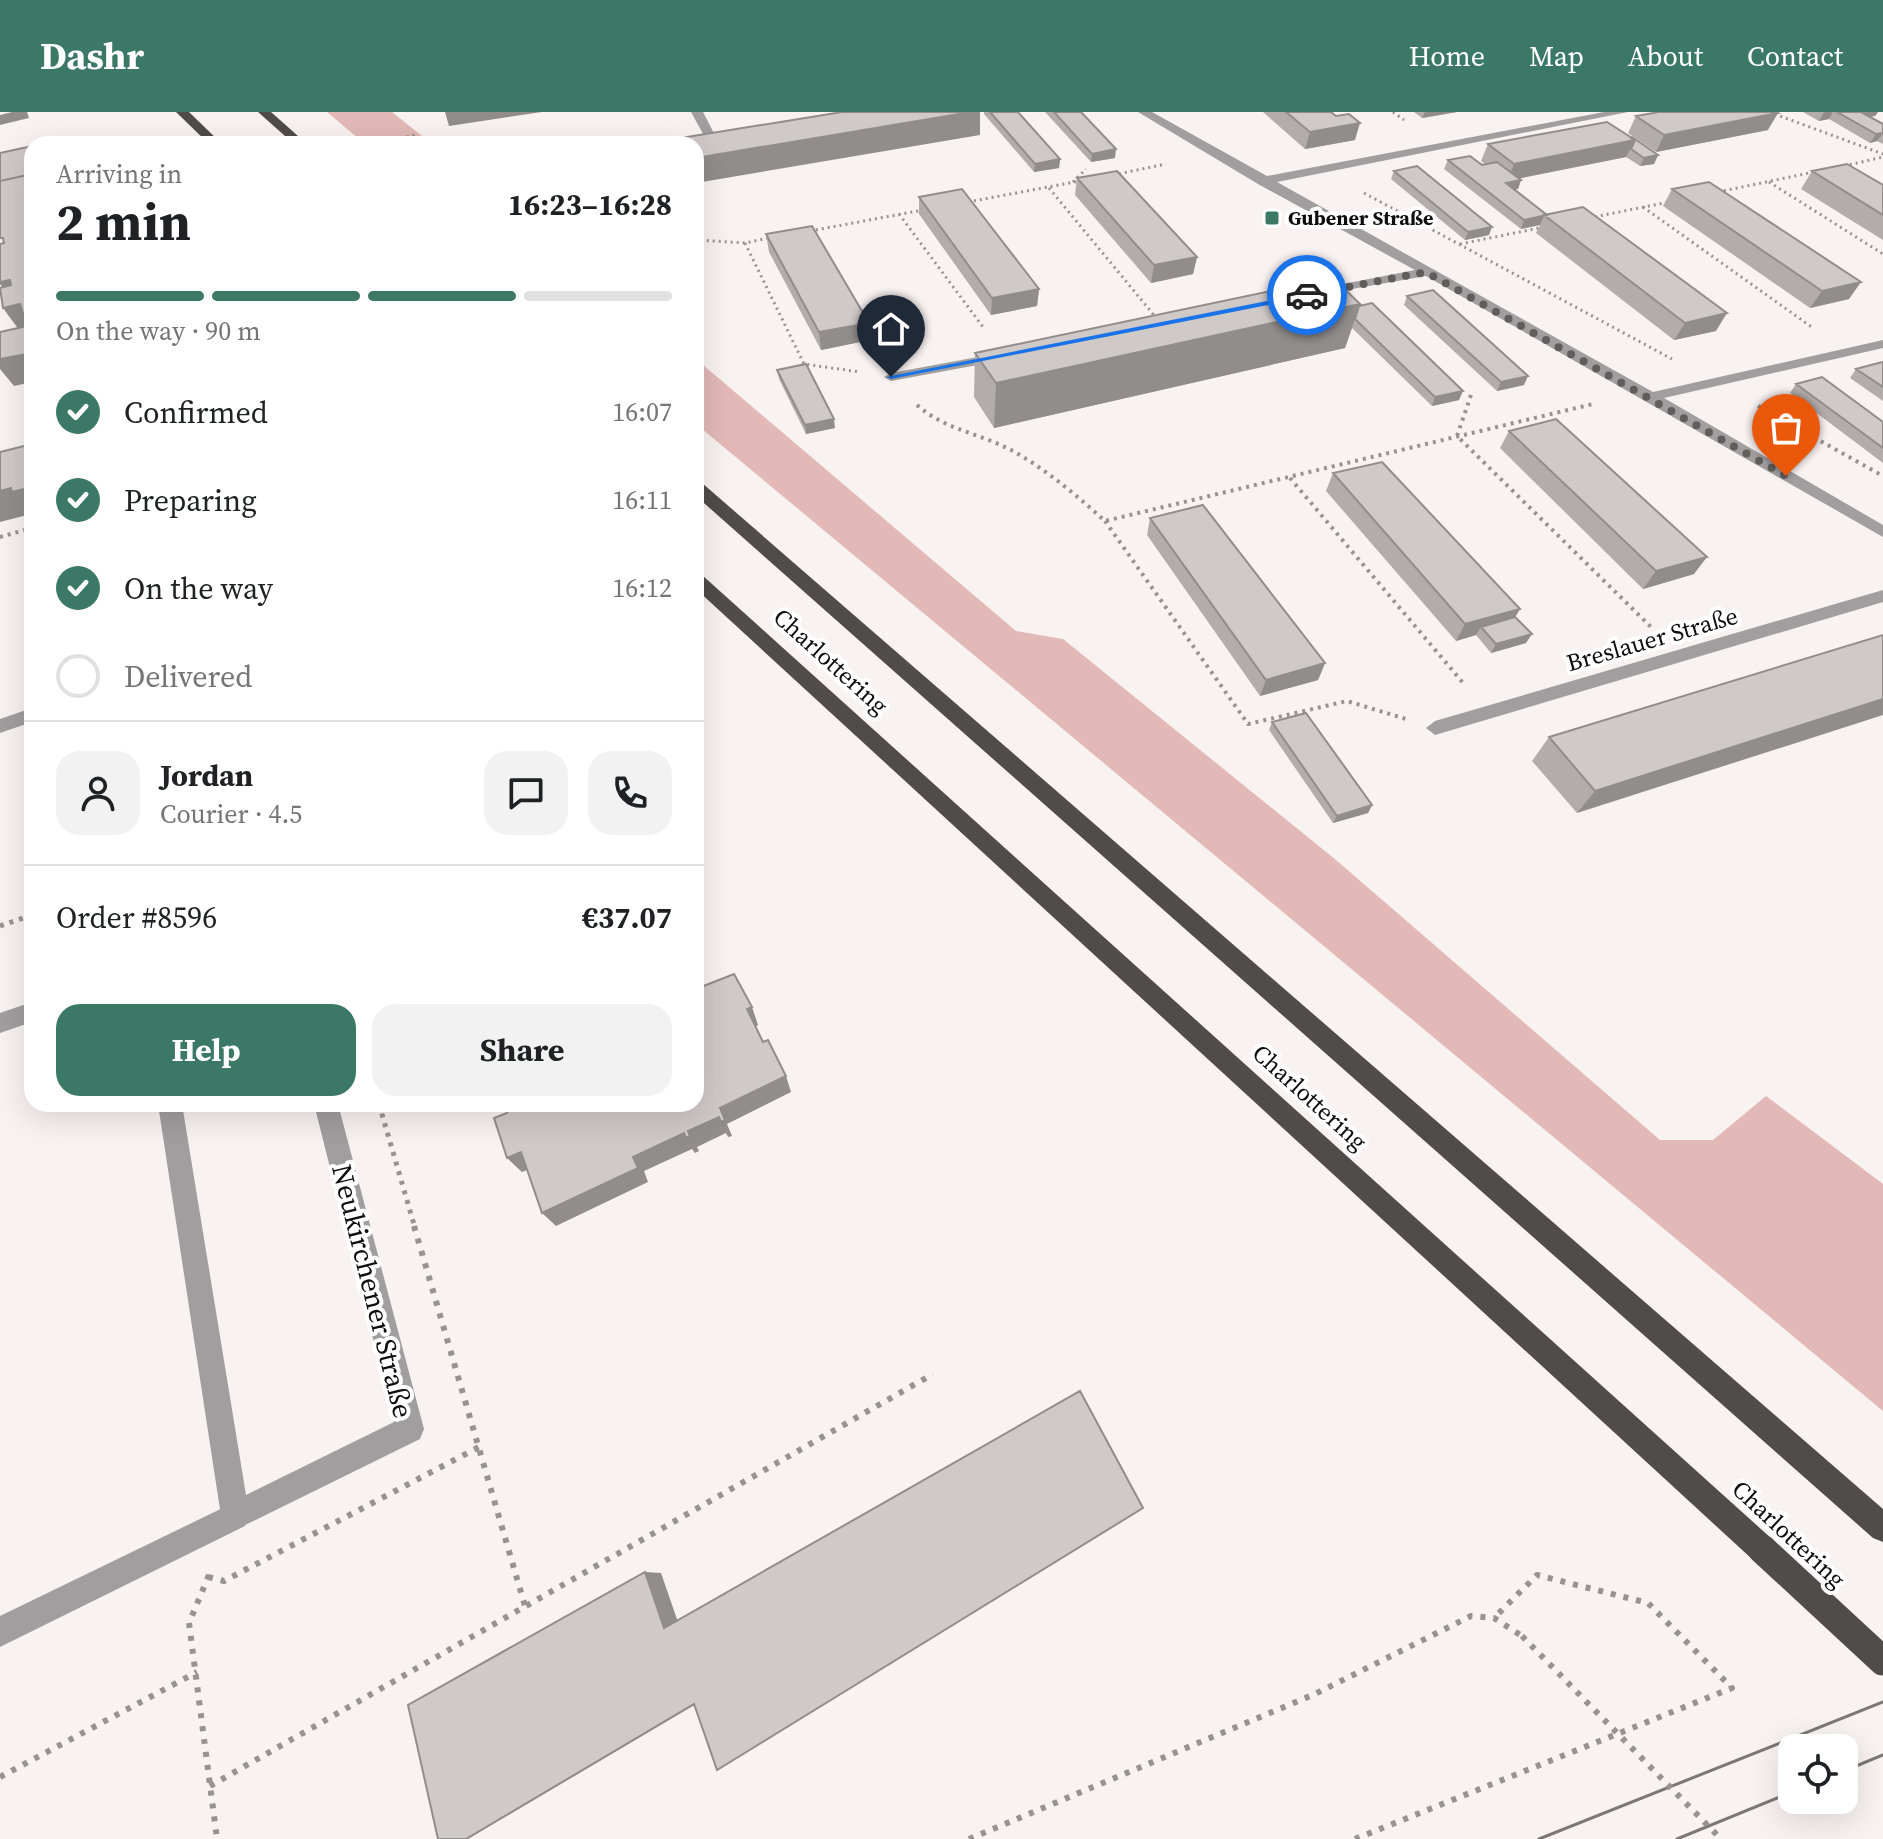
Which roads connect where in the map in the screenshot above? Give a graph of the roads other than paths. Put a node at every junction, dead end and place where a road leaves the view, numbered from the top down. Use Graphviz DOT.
graph roads {
  1 [pos="179,112"];
  2 [pos="264,112"];
  3 [pos="697,112"];
  4 [pos="1144,112"];
  5 [pos="1622,112"];
  6 [pos="207,136"];
  7 [pos="292,136"];
  8 [pos="726,137"];
  9 [pos="711,139"];
  10 [pos="704,140"];
  11 [pos="1262,181"];
  12 [pos="1426,272"];
  13 [pos="1298,297"];
  14 [pos="1883,344"];
  15 [pos="1021,353"];
  16 [pos="891,377"];
  17 [pos="1646,395"];
  18 [pos="704,494"];
  19 [pos="1883,532"];
  20 [pos="704,586"];
  21 [pos="1883,596"];
  22 [pos="24,718"];
  23 [pos="0,726"];
  24 [pos="1435,728"];
  25 [pos="24,1015"];
  26 [pos="0,1023"];
  27 [pos="171,1112"];
  28 [pos="328,1112"];
  29 [pos="235,1516"];
  30 [pos="1883,1528"];
  31 [pos="0,1632"];
  32 [pos="1883,1661"];
  1 -- 6 [label="highway"];
  2 -- 7 [label="highway"];
  3 -- 9 [label="street"];
  4 -- 11 [label="street"];
  5 -- 11 [label="street"];
  8 -- 9 [label="street"];
  9 -- 10 [label="street"];
  11 -- 12 [label="street"];
  12 -- 13 [label="street"];
  12 -- 17 [label="street"];
  14 -- 17 [label="street"];
  15 -- 16 [label="street"];
  17 -- 19 [label="street"];
  18 -- 30 [label="highway, Charlottering"];
  20 -- 32 [label="highway, Charlottering, bridge"];
  21 -- 24 [label="street, Breslauer Straße"];
  22 -- 23 [label="street"];
  25 -- 26 [label="street"];
  27 -- 29 [label="street"];
  28 -- 29 [label="street, Neukirchener Straße"];
  29 -- 31 [label="street, Neukirchener Straße"];
}
